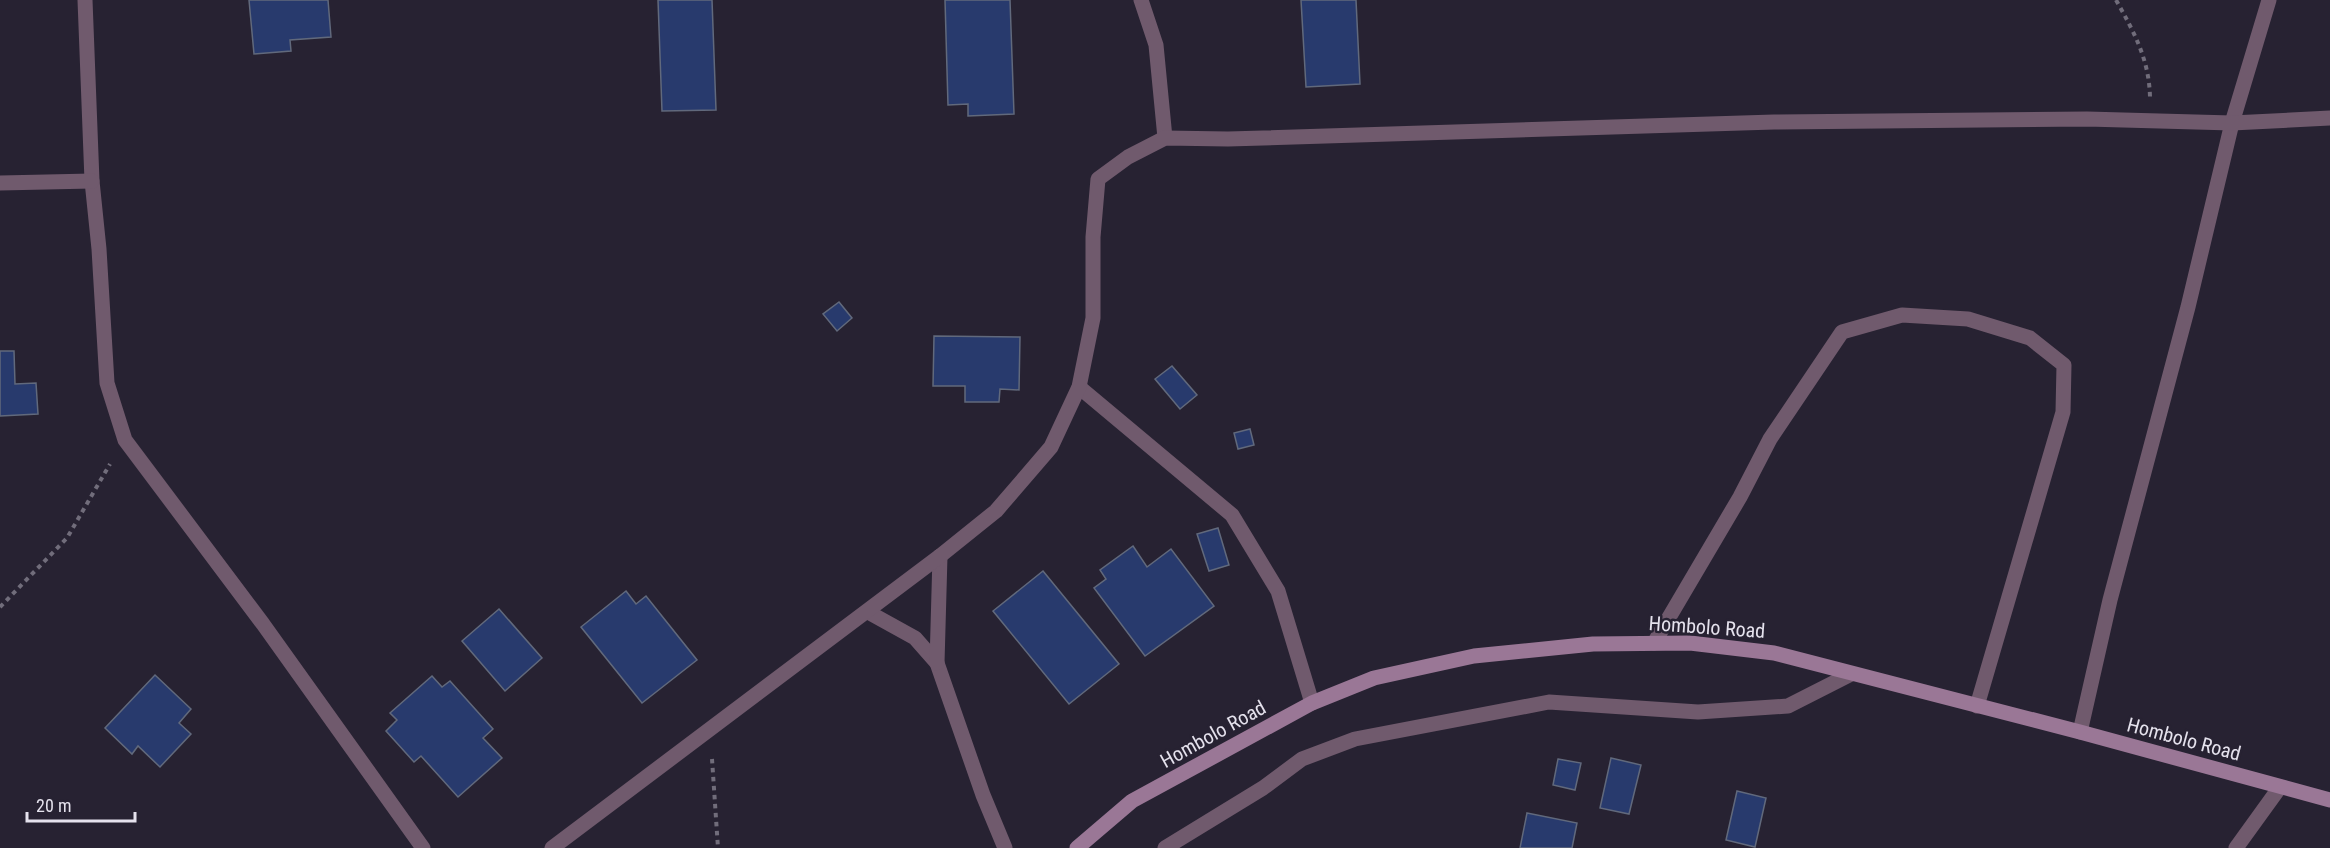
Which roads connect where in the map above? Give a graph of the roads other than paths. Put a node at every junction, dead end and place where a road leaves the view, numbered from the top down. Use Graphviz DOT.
graph roads {
  1 [pos="85,0"];
  2 [pos="1142,0"];
  3 [pos="2269,0"];
  4 [pos="2330,118"];
  5 [pos="2232,123"];
  6 [pos="1165,138"];
  7 [pos="92,182"];
  8 [pos="0,183"];
  9 [pos="1079,387"];
  10 [pos="940,556"];
  11 [pos="868,612"];
  12 [pos="1653,643"];
  13 [pos="936,663"];
  14 [pos="1851,674"];
  15 [pos="1312,703"];
  16 [pos="1977,706"];
  17 [pos="2080,732"];
  18 [pos="2280,787"];
  19 [pos="2330,800"];
  20 [pos="423,848"];
  21 [pos="552,848"];
  22 [pos="1005,848"];
  23 [pos="1077,848"];
  24 [pos="1165,848"];
  25 [pos="2236,848"];
  1 -- 7 [label="street"];
  2 -- 6 [label="street"];
  3 -- 5 [label="street"];
  4 -- 5 [label="street"];
  5 -- 6 [label="street"];
  5 -- 17 [label="street"];
  6 -- 9 [label="street"];
  7 -- 8 [label="street"];
  7 -- 20 [label="street"];
  9 -- 10 [label="street"];
  9 -- 15 [label="street"];
  10 -- 11 [label="street"];
  10 -- 13 [label="street"];
  11 -- 13 [label="street"];
  11 -- 21 [label="street"];
  12 -- 14 [label="street, Hombolo Road"];
  12 -- 15 [label="street, Hombolo Road"];
  12 -- 16 [label="street"];
  13 -- 22 [label="street"];
  14 -- 16 [label="street, Hombolo Road"];
  14 -- 24 [label="street"];
  15 -- 23 [label="street, Hombolo Road"];
  16 -- 17 [label="street, Hombolo Road"];
  17 -- 18 [label="street, Hombolo Road"];
  18 -- 19 [label="street, Hombolo Road"];
  18 -- 25 [label="street"];
}
